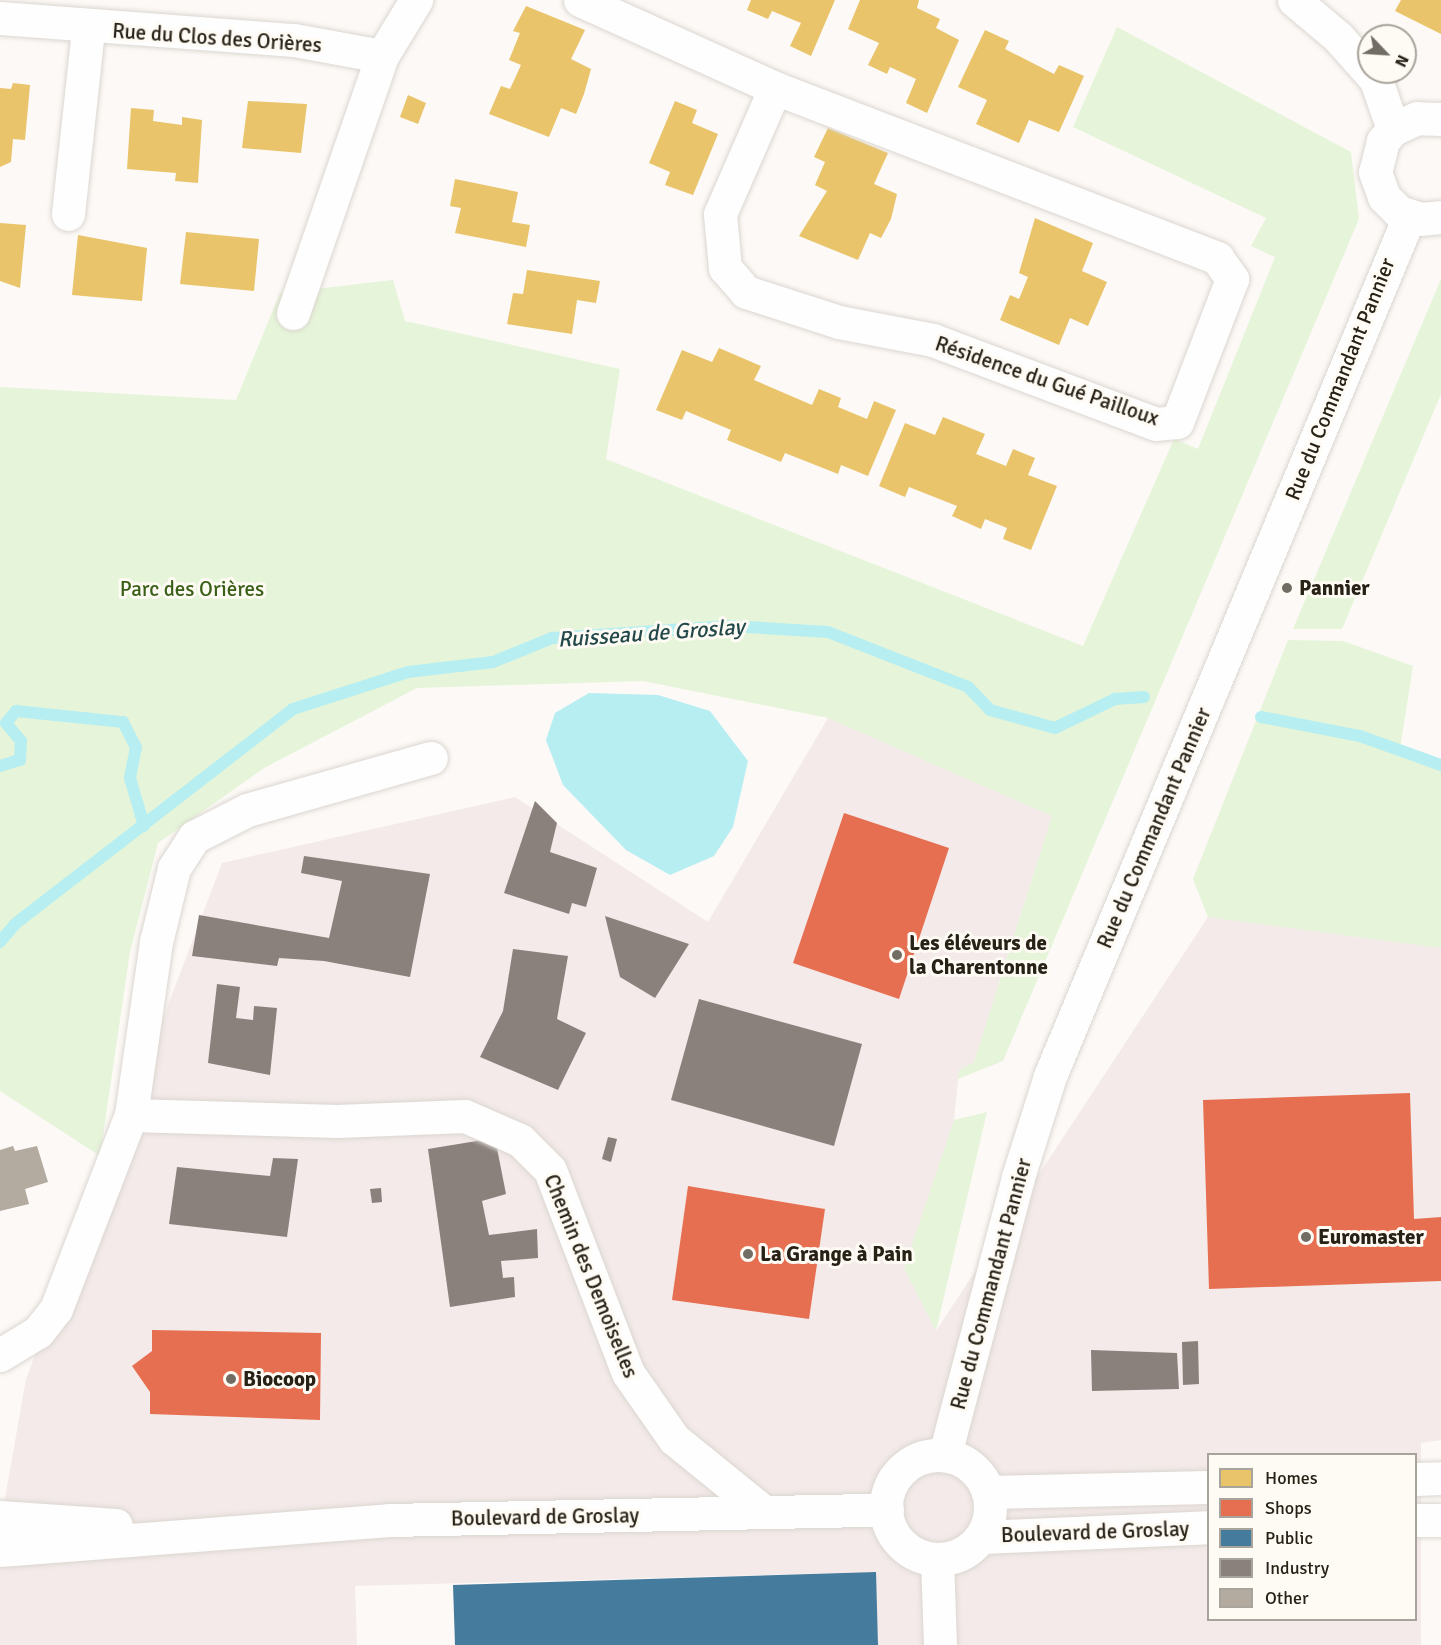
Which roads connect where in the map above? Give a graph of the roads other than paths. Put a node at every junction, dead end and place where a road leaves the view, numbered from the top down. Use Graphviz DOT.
graph roads {
  1 [pos="416,0"];
  2 [pos="580,0"];
  3 [pos="1294,0"];
  4 [pos="0,18"];
  5 [pos="88,28"];
  6 [pos="382,56"];
  7 [pos="774,88"];
  8 [pos="1441,119"];
  9 [pos="1393,129"];
  10 [pos="68,214"];
  11 [pos="1425,217"];
  12 [pos="292,313"];
  13 [pos="430,758"];
  14 [pos="131,1115"];
  15 [pos="0,1355"];
  16 [pos="945,1454"];
  17 [pos="1441,1478"];
  18 [pos="1417,1479"];
  19 [pos="1207,1486"];
  20 [pos="988,1492"];
  21 [pos="887,1510"];
  22 [pos="763,1511"];
  23 [pos="0,1517"];
  24 [pos="1417,1520"];
  25 [pos="1441,1520"];
  26 [pos="1207,1527"];
  27 [pos="204,1532"];
  28 [pos="982,1537"];
  29 [pos="0,1550"];
  30 [pos="937,1559"];
  31 [pos="940,1645"];
  1 -- 6 [label="street"];
  2 -- 7 [label="street, Résidence du Gué Pailloux"];
  3 -- 9 [label="street"];
  4 -- 5 [label="street, Rue du Clos des Orières"];
  5 -- 6 [label="street, Rue du Clos des Orières"];
  5 -- 10 [label="street, Rue du Clos des Orières"];
  6 -- 12 [label="street"];
  7 -- 7 [label="street, Résidence du Gué Pailloux"];
  8 -- 9 [label="street"];
  9 -- 11 [label="street"];
  11 -- 16 [label="street, Rue du Commandant Pannier"];
  13 -- 14 [label="street"];
  14 -- 15 [label="street"];
  14 -- 22 [label="street, Chemin des Demoiselles"];
  16 -- 20 [label="street"];
  16 -- 21 [label="street"];
  17 -- 18 [label="street"];
  19 -- 20 [label="street, Boulevard de Groslay"];
  20 -- 28 [label="street"];
  21 -- 22 [label="street, Boulevard de Groslay"];
  21 -- 30 [label="street"];
  22 -- 27 [label="street, Boulevard de Groslay"];
  23 -- 27 [label="street, Boulevard de Groslay"];
  24 -- 25 [label="street"];
  26 -- 28 [label="street, Boulevard de Groslay"];
  27 -- 29 [label="street, Boulevard de Groslay"];
  28 -- 30 [label="street"];
  30 -- 31 [label="street"];
}
